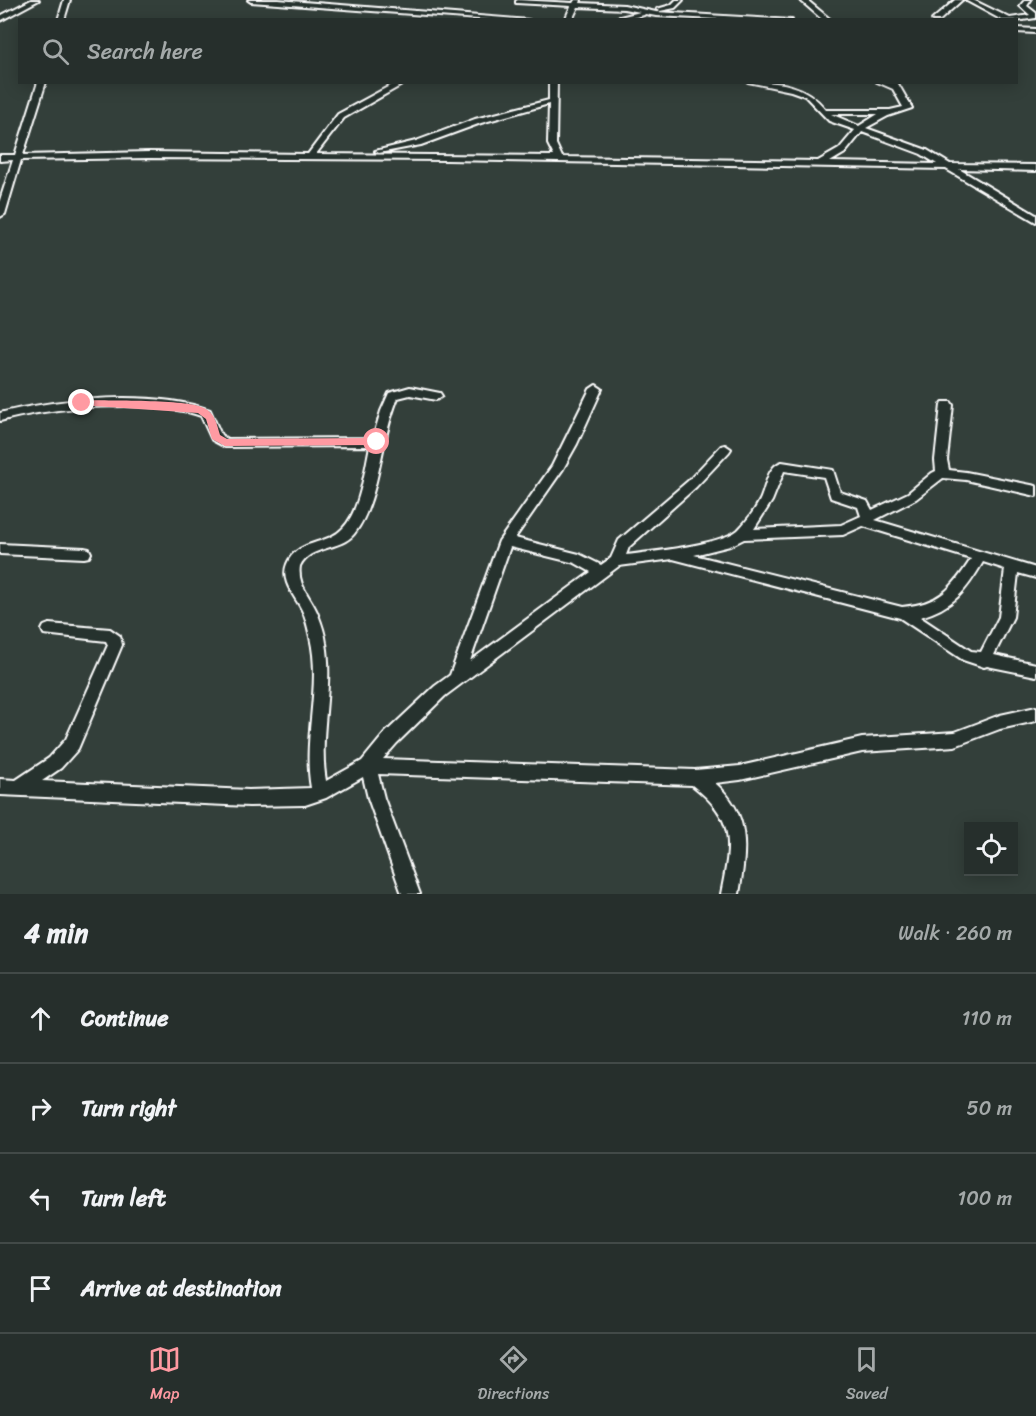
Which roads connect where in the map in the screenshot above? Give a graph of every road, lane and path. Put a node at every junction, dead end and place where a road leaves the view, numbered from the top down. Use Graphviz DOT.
graph roads {
  1 [pos="36,0"];
  2 [pos="67,0"];
  3 [pos="251,0"];
  4 [pos="623,0"];
  5 [pos="680,0"];
  6 [pos="803,0"];
  7 [pos="959,0"];
  8 [pos="968,0"];
  9 [pos="1028,0"];
  10 [pos="517,1"];
  11 [pos="577,2"];
  12 [pos="636,9"];
  13 [pos="648,13"];
  14 [pos="62,18"];
  15 [pos="500,18"];
  16 [pos="527,18"];
  17 [pos="569,18"];
  18 [pos="622,18"];
  19 [pos="749,18"];
  20 [pos="826,18"];
  21 [pos="937,18"];
  22 [pos="1006,18"];
  23 [pos="0,19"];
  24 [pos="1018,19"];
  25 [pos="1022,30"];
  26 [pos="1036,31"];
  27 [pos="1036,38"];
  28 [pos="41,84"];
  29 [pos="400,84"];
  30 [pos="553,84"];
  31 [pos="761,84"];
  32 [pos="895,85"];
  33 [pos="553,101"];
  34 [pos="822,112"];
  35 [pos="893,112"];
  36 [pos="858,129"];
  37 [pos="310,156"];
  38 [pos="333,156"];
  39 [pos="0,158"];
  40 [pos="18,158"];
  41 [pos="559,159"];
  42 [pos="820,164"];
  43 [pos="948,167"];
  44 [pos="1036,168"];
  45 [pos="1,210"];
  46 [pos="1036,219"];
  47 [pos="596,389"];
  48 [pos="436,396"];
  49 [pos="946,405"];
  50 [pos="0,417"];
  51 [pos="377,442"];
  52 [pos="725,449"];
  53 [pos="943,474"];
  54 [pos="1036,491"];
  55 [pos="866,519"];
  56 [pos="742,534"];
  57 [pos="506,541"];
  58 [pos="0,549"];
  59 [pos="84,553"];
  60 [pos="675,554"];
  61 [pos="980,555"];
  62 [pos="616,561"];
  63 [pos="1012,565"];
  64 [pos="600,571"];
  65 [pos="1036,573"];
  66 [pos="902,613"];
  67 [pos="49,630"];
  68 [pos="984,661"];
  69 [pos="1036,669"];
  70 [pos="457,677"];
  71 [pos="1036,714"];
  72 [pos="368,766"];
  73 [pos="695,778"];
  74 [pos="0,787"];
  75 [pos="18,788"];
  76 [pos="320,793"];
  77 [pos="411,894"];
  78 [pos="730,894"];
  1 -- 23 [label="street"];
  2 -- 14 [label="street"];
  3 -- 15 [label="street"];
  4 -- 12 [label="street"];
  5 -- 12 [label="street"];
  6 -- 20 [label="street"];
  7 -- 21 [label="street"];
  8 -- 22 [label="street"];
  9 -- 24 [label="street"];
  10 -- 11 [label="street"];
  10 -- 16 [label="street"];
  11 -- 12 [label="street"];
  11 -- 17 [label="street"];
  12 -- 13 [label="street"];
  13 -- 18 [label="street"];
  13 -- 19 [label="street"];
  25 -- 26 [label="street"];
  25 -- 27 [label="street"];
  28 -- 40 [label="street"];
  29 -- 37 [label="street"];
  30 -- 33 [label="street"];
  31 -- 34 [label="street"];
  32 -- 35 [label="street"];
  33 -- 38 [label="street"];
  33 -- 41 [label="street"];
  34 -- 35 [label="street"];
  34 -- 36 [label="street"];
  35 -- 36 [label="street"];
  36 -- 42 [label="street"];
  36 -- 43 [label="street"];
  37 -- 38 [label="street"];
  37 -- 40 [label="street"];
  38 -- 41 [label="street"];
  39 -- 40 [label="street"];
  40 -- 45 [label="street"];
  41 -- 42 [label="street"];
  42 -- 43 [label="street"];
  43 -- 44 [label="street"];
  43 -- 46 [label="street"];
  47 -- 57 [label="street"];
  48 -- 51 [label="street"];
  49 -- 53 [label="street"];
  50 -- 51 [label="street"];
  51 -- 76 [label="street"];
  52 -- 62 [label="street"];
  53 -- 54 [label="street"];
  53 -- 55 [label="street"];
  55 -- 56 [label="street"];
  55 -- 56 [label="street"];
  55 -- 61 [label="street"];
  56 -- 60 [label="street"];
  57 -- 64 [label="street"];
  57 -- 70 [label="street"];
  58 -- 59 [label="street"];
  60 -- 62 [label="street"];
  60 -- 66 [label="street"];
  61 -- 63 [label="street"];
  61 -- 66 [label="street"];
  62 -- 64 [label="street"];
  63 -- 65 [label="street"];
  63 -- 68 [label="street"];
  64 -- 70 [label="street"];
  66 -- 68 [label="street"];
  67 -- 75 [label="street"];
  68 -- 69 [label="street"];
  70 -- 72 [label="street"];
  71 -- 73 [label="street"];
  72 -- 73 [label="street"];
  72 -- 76 [label="street"];
  72 -- 77 [label="street"];
  73 -- 78 [label="street"];
  74 -- 75 [label="street"];
  75 -- 76 [label="street"];
}
